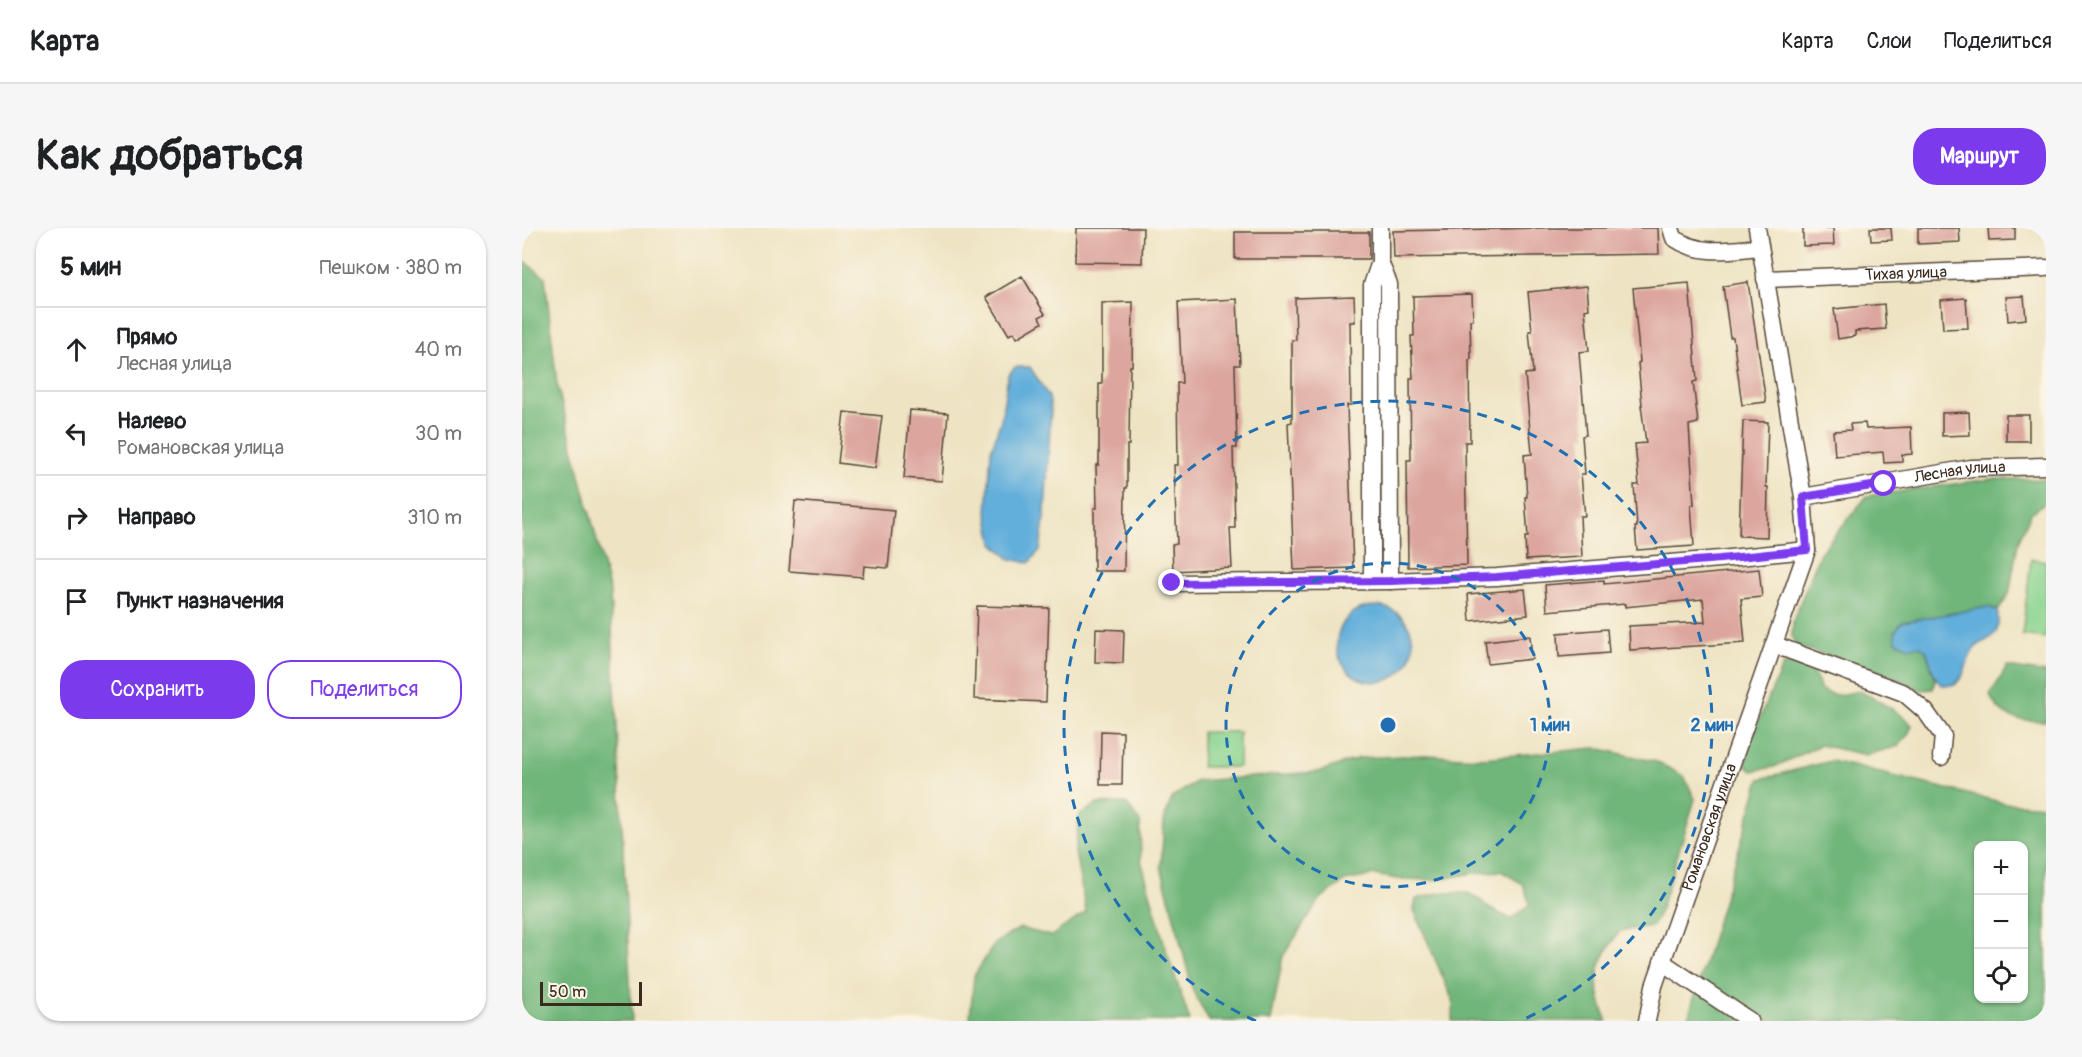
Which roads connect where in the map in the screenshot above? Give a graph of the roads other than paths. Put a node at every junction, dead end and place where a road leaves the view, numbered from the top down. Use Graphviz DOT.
graph roads {
  1 [pos="1380,228"];
  2 [pos="1671,228"];
  3 [pos="1757,228"];
  4 [pos="1759,246"];
  5 [pos="2046,268"];
  6 [pos="1765,279"];
  7 [pos="1380,361"];
  8 [pos="2046,466"];
  9 [pos="1389,477"];
  10 [pos="1372,478"];
  11 [pos="1803,497"];
  12 [pos="1807,550"];
  13 [pos="1372,580"];
  14 [pos="1390,581"];
  15 [pos="1172,583"];
  16 [pos="1775,645"];
  17 [pos="1941,757"];
  18 [pos="1662,962"];
  19 [pos="1647,1021"];
  20 [pos="1750,1021"];
  1 -- 7 [label="street"];
  2 -- 4 [label="street"];
  3 -- 4 [label="street, Романовская улица"];
  4 -- 6 [label="street, Романовская улица"];
  5 -- 6 [label="street, Тихая улица"];
  6 -- 11 [label="street, Романовская улица"];
  7 -- 9 [label="street"];
  7 -- 10 [label="street"];
  8 -- 11 [label="street, Лесная улица"];
  9 -- 10 [label="street"];
  9 -- 14 [label="street"];
  10 -- 13 [label="street"];
  11 -- 12 [label="street, Романовская улица"];
  12 -- 14 [label="street"];
  12 -- 16 [label="street, Романовская улица"];
  13 -- 14 [label="street"];
  13 -- 15 [label="street"];
  16 -- 17 [label="street"];
  16 -- 18 [label="street, Романовская улица"];
  18 -- 19 [label="street, Романовская улица"];
  18 -- 20 [label="street"];
}
